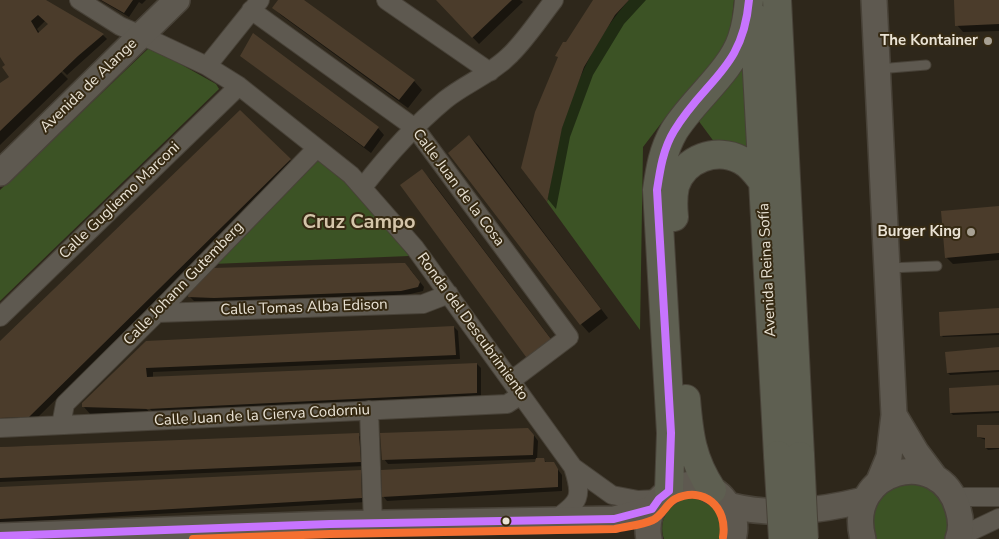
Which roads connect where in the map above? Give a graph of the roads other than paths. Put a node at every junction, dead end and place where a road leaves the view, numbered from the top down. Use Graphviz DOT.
graph roads {
  1 [pos="79,0"];
  2 [pos="177,0"];
  3 [pos="388,0"];
  4 [pos="554,0"];
  5 [pos="751,0"];
  6 [pos="777,0"];
  7 [pos="874,0"];
  8 [pos="256,5"];
  9 [pos="141,35"];
  10 [pos="926,65"];
  11 [pos="207,66"];
  12 [pos="878,69"];
  13 [pos="490,72"];
  14 [pos="239,86"];
  15 [pos="415,128"];
  16 [pos="317,148"];
  17 [pos="0,173"];
  18 [pos="763,182"];
  19 [pos="363,186"];
  20 [pos="936,266"];
  21 [pos="887,268"];
  22 [pos="449,294"];
  23 [pos="157,313"];
  24 [pos="0,317"];
  25 [pos="569,336"];
  26 [pos="517,388"];
  27 [pos="369,410"];
  28 [pos="894,415"];
  29 [pos="61,425"];
  30 [pos="0,428"];
  31 [pos="789,455"];
  32 [pos="573,467"];
  33 [pos="934,476"];
  34 [pos="880,481"];
  35 [pos="720,497"];
  36 [pos="955,497"];
  37 [pos="999,498"];
  38 [pos="660,500"];
  39 [pos="864,500"];
  40 [pos="999,518"];
  41 [pos="554,520"];
  42 [pos="364,529"];
  43 [pos="0,536"];
  44 [pos="958,538"];
  45 [pos="649,539"];
  46 [pos="733,539"];
  47 [pos="783,539"];
  48 [pos="804,539"];
  49 [pos="863,539"];
  1 -- 9 [label="street, Ronda del Descubrimiento"];
  2 -- 9 [label="main road, Avenida de Alange"];
  3 -- 13 [label="street"];
  4 -- 13 [label="street"];
  5 -- 18 [label="highway, Avenida Reina Sofía"];
  5 -- 38 [label="highway"];
  6 -- 31 [label="highway, Avenida Reina Sofía"];
  7 -- 12 [label="main road"];
  8 -- 11 [label="street"];
  8 -- 15 [label="street, Calle Juan de la Cosa"];
  9 -- 11 [label="street, Ronda del Descubrimiento"];
  9 -- 17 [label="main road, Avenida de Alange"];
  10 -- 12 [label="lane"];
  11 -- 14 [label="street, Ronda del Descubrimiento"];
  12 -- 21 [label="main road"];
  13 -- 15 [label="street"];
  14 -- 16 [label="street, Ronda del Descubrimiento"];
  14 -- 24 [label="street, Calle Gugliemo Marconi"];
  15 -- 19 [label="street"];
  15 -- 25 [label="street, Calle Juan de la Cosa"];
  16 -- 19 [label="street, Ronda del Descubrimiento"];
  16 -- 23 [label="street, Calle Johann Gutemberg"];
  18 -- 31 [label="highway, Avenida Reina Sofía"];
  18 -- 35 [label="highway"];
  19 -- 22 [label="street, Ronda del Descubrimiento"];
  20 -- 21 [label="lane"];
  21 -- 28 [label="main road"];
  22 -- 23 [label="street, Calle Tomas Alba Edison"];
  22 -- 26 [label="street, Ronda del Descubrimiento"];
  23 -- 29 [label="street, Calle Johann Gutemberg"];
  25 -- 26 [label="street, Calle Juan de la Cierva Codorniu"];
  26 -- 27 [label="street, Calle Juan de la Cierva Codorniu"];
  26 -- 32 [label="street, Ronda del Descubrimiento"];
  27 -- 29 [label="street, Calle Juan de la Cierva Codorniu"];
  27 -- 42 [label="street"];
  28 -- 33 [label="main road"];
  28 -- 34 [label="main road"];
  29 -- 30 [label="street, Calle Juan de la Cierva Codorniu"];
  31 -- 47 [label="highway, Avenida Reina Sofía, bridge"];
  31 -- 48 [label="highway, Avenida Reina Sofía, bridge"];
  32 -- 38 [label="street"];
  32 -- 41 [label="street, Ronda del Descubrimiento"];
  33 -- 34 [label="main road"];
  33 -- 36 [label="main road"];
  34 -- 39 [label="main road"];
  35 -- 38 [label="main road"];
  35 -- 39 [label="main road"];
  35 -- 46 [label="main road"];
  36 -- 37 [label="street"];
  36 -- 44 [label="main road"];
  38 -- 41 [label="main road"];
  38 -- 45 [label="main road"];
  39 -- 49 [label="main road"];
  40 -- 44 [label="street"];
  41 -- 42 [label="main road"];
  42 -- 43 [label="main road"];
}
